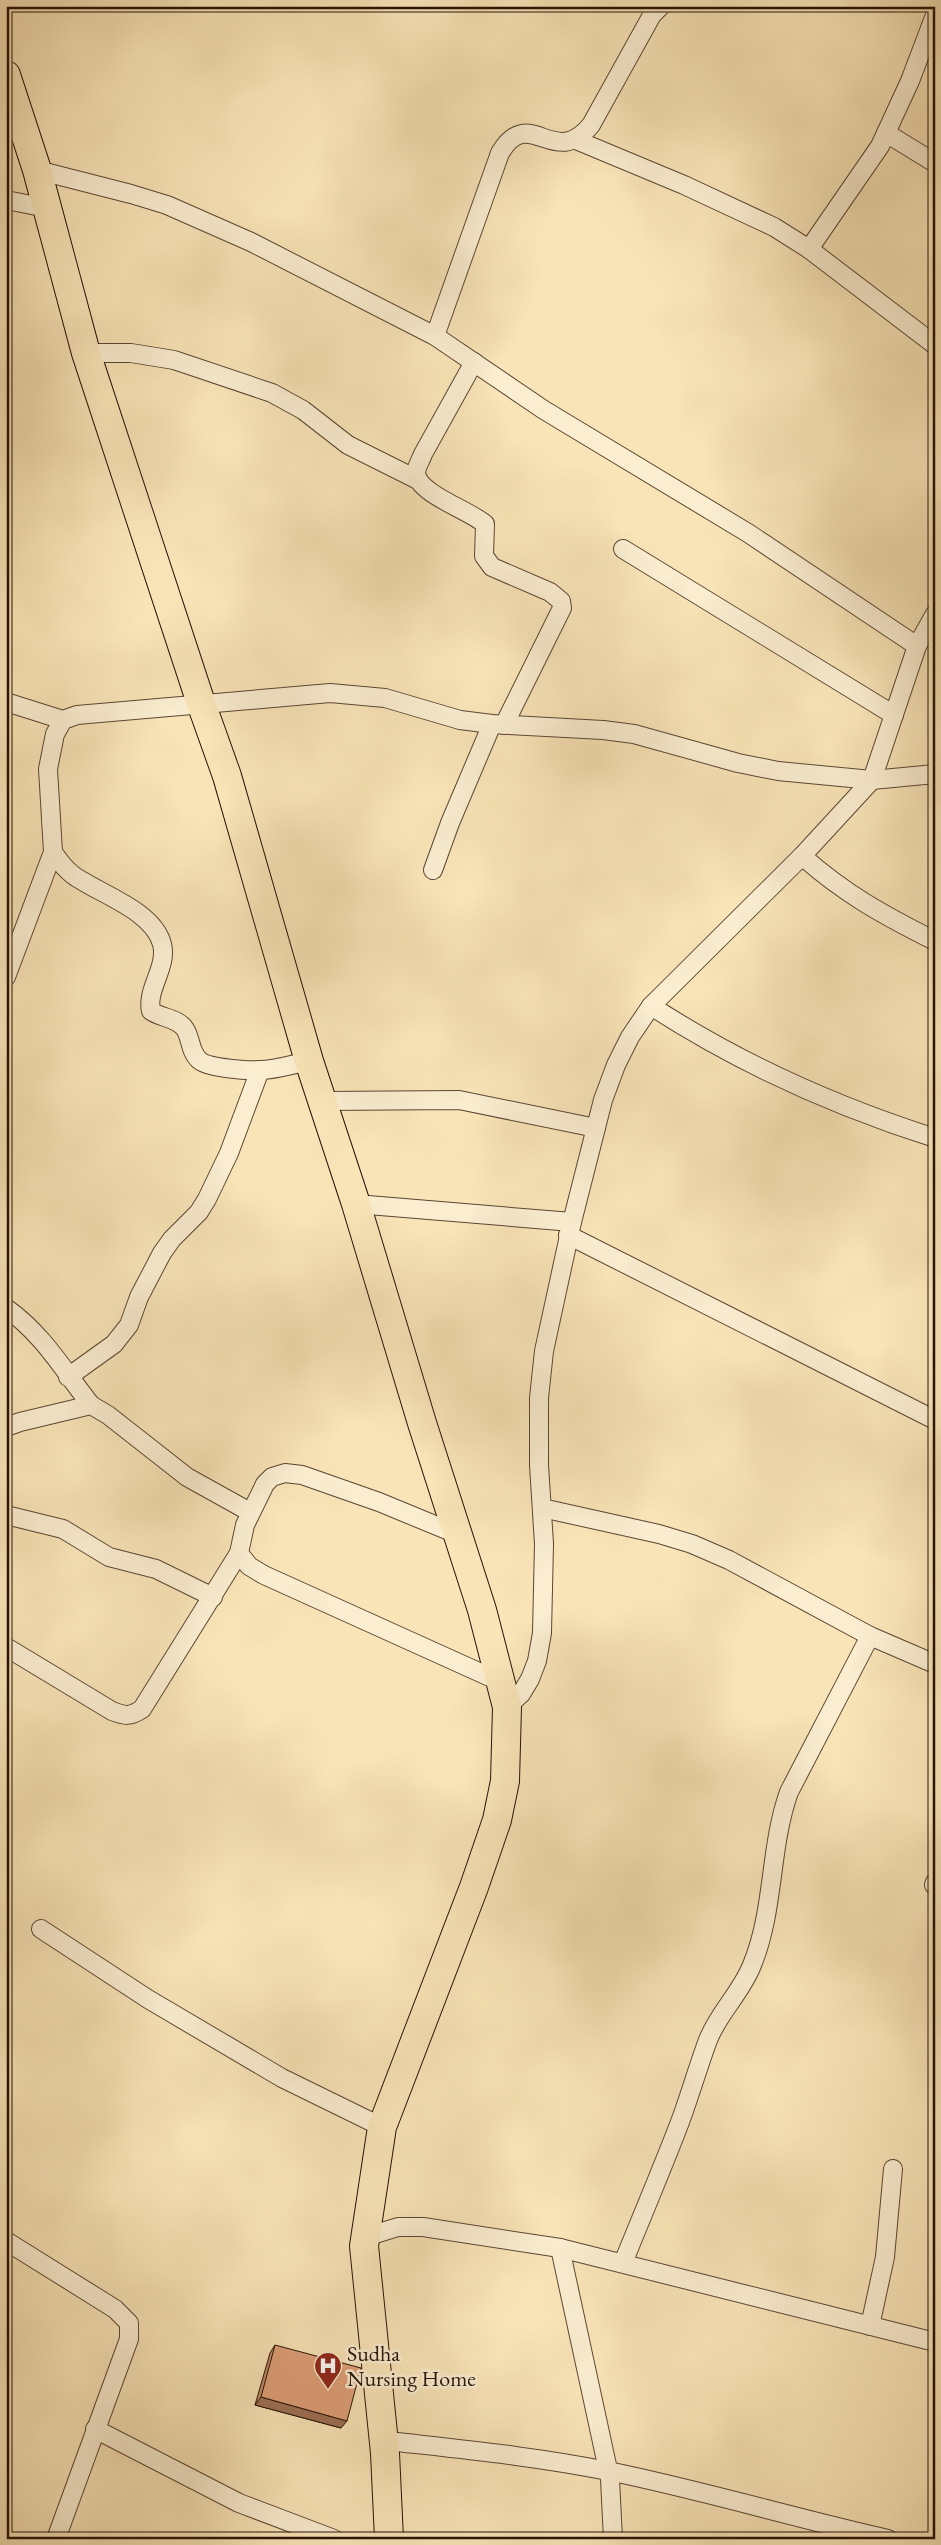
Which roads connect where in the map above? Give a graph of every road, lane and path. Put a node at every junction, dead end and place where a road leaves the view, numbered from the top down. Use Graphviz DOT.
graph roads {
  1 [pos="661,6"];
  2 [pos="935,15"];
  3 [pos="6,75"];
  4 [pos="886,134"];
  5 [pos="576,140"];
  6 [pos="935,163"];
  7 [pos="37,170"];
  8 [pos="6,200"];
  9 [pos="47,208"];
  10 [pos="809,249"];
  11 [pos="435,336"];
  12 [pos="935,344"];
  13 [pos="86,353"];
  14 [pos="474,362"];
  15 [pos="418,480"];
  16 [pos="623,549"];
  17 [pos="935,614"];
  18 [pos="917,646"];
  19 [pos="6,702"];
  20 [pos="201,703"];
  21 [pos="894,715"];
  22 [pos="63,720"];
  23 [pos="498,725"];
  24 [pos="935,774"];
  25 [pos="872,780"];
  26 [pos="53,852"];
  27 [pos="802,856"];
  28 [pos="433,870"];
  29 [pos="935,941"];
  30 [pos="8,968"];
  31 [pos="651,1006"];
  32 [pos="309,1062"];
  33 [pos="260,1070"];
  34 [pos="322,1101"];
  35 [pos="596,1128"];
  36 [pos="935,1138"];
  37 [pos="356,1204"];
  38 [pos="570,1229"];
  39 [pos="6,1308"];
  40 [pos="68,1376"];
  41 [pos="91,1405"];
  42 [pos="935,1420"];
  43 [pos="6,1428"];
  44 [pos="542,1508"];
  45 [pos="250,1512"];
  46 [pos="6,1515"];
  47 [pos="459,1535"];
  48 [pos="239,1553"];
  49 [pos="213,1596"];
  50 [pos="870,1636"];
  51 [pos="6,1647"];
  52 [pos="935,1664"];
  53 [pos="505,1695"];
  54 [pos="41,1929"];
  55 [pos="382,2127"];
  56 [pos="893,2169"];
  57 [pos="370,2232"];
  58 [pos="6,2241"];
  59 [pos="560,2248"];
  60 [pos="623,2263"];
  61 [pos="870,2326"];
  62 [pos="935,2342"];
  63 [pos="95,2429"];
  64 [pos="397,2442"];
  65 [pos="607,2471"];
  66 [pos="56,2539"];
  67 [pos="334,2539"];
  68 [pos="389,2539"];
  69 [pos="401,2539"];
  70 [pos="613,2539"];
  71 [pos="888,2539"];
  1 -- 5 [label="street"];
  2 -- 4 [label="street"];
  3 -- 7 [label="main road"];
  4 -- 6 [label="street"];
  4 -- 10 [label="street"];
  5 -- 10 [label="street"];
  5 -- 11 [label="street"];
  7 -- 9 [label="main road"];
  7 -- 11 [label="street"];
  8 -- 9 [label="street"];
  9 -- 13 [label="main road"];
  10 -- 12 [label="street"];
  11 -- 14 [label="street"];
  13 -- 15 [label="street"];
  13 -- 20 [label="main road"];
  14 -- 15 [label="street"];
  14 -- 18 [label="street"];
  15 -- 23 [label="street"];
  16 -- 21 [label="street"];
  17 -- 18 [label="street"];
  18 -- 21 [label="street"];
  19 -- 22 [label="street"];
  20 -- 22 [label="street"];
  20 -- 23 [label="street"];
  20 -- 32 [label="main road"];
  21 -- 25 [label="street"];
  22 -- 26 [label="street"];
  23 -- 25 [label="street"];
  23 -- 28 [label="street"];
  24 -- 25 [label="street"];
  25 -- 27 [label="street"];
  26 -- 30 [label="street"];
  26 -- 33 [label="street"];
  27 -- 29 [label="street"];
  27 -- 31 [label="street"];
  31 -- 35 [label="street"];
  31 -- 36 [label="street"];
  32 -- 33 [label="street"];
  32 -- 34 [label="main road"];
  33 -- 40 [label="street"];
  34 -- 35 [label="street"];
  34 -- 37 [label="main road"];
  35 -- 38 [label="street"];
  37 -- 38 [label="street"];
  37 -- 47 [label="main road"];
  38 -- 42 [label="street"];
  38 -- 44 [label="street"];
  39 -- 40 [label="street"];
  40 -- 41 [label="street"];
  41 -- 43 [label="street"];
  41 -- 45 [label="street"];
  44 -- 50 [label="street"];
  44 -- 53 [label="street"];
  45 -- 47 [label="street"];
  45 -- 48 [label="street"];
  46 -- 49 [label="street"];
  47 -- 53 [label="main road"];
  48 -- 49 [label="street"];
  48 -- 53 [label="street"];
  49 -- 51 [label="street"];
  50 -- 52 [label="street"];
  50 -- 60 [label="street"];
  53 -- 55 [label="main road"];
  54 -- 55 [label="street"];
  55 -- 57 [label="main road"];
  56 -- 61 [label="street"];
  57 -- 59 [label="street"];
  57 -- 64 [label="main road"];
  57 -- 68 [label="main road"];
  58 -- 63 [label="street"];
  59 -- 60 [label="street"];
  59 -- 65 [label="street"];
  60 -- 61 [label="street"];
  61 -- 62 [label="street"];
  63 -- 66 [label="street"];
  63 -- 67 [label="street"];
  64 -- 65 [label="street"];
  64 -- 69 [label="main road"];
  65 -- 70 [label="street"];
  65 -- 71 [label="street"];
}
